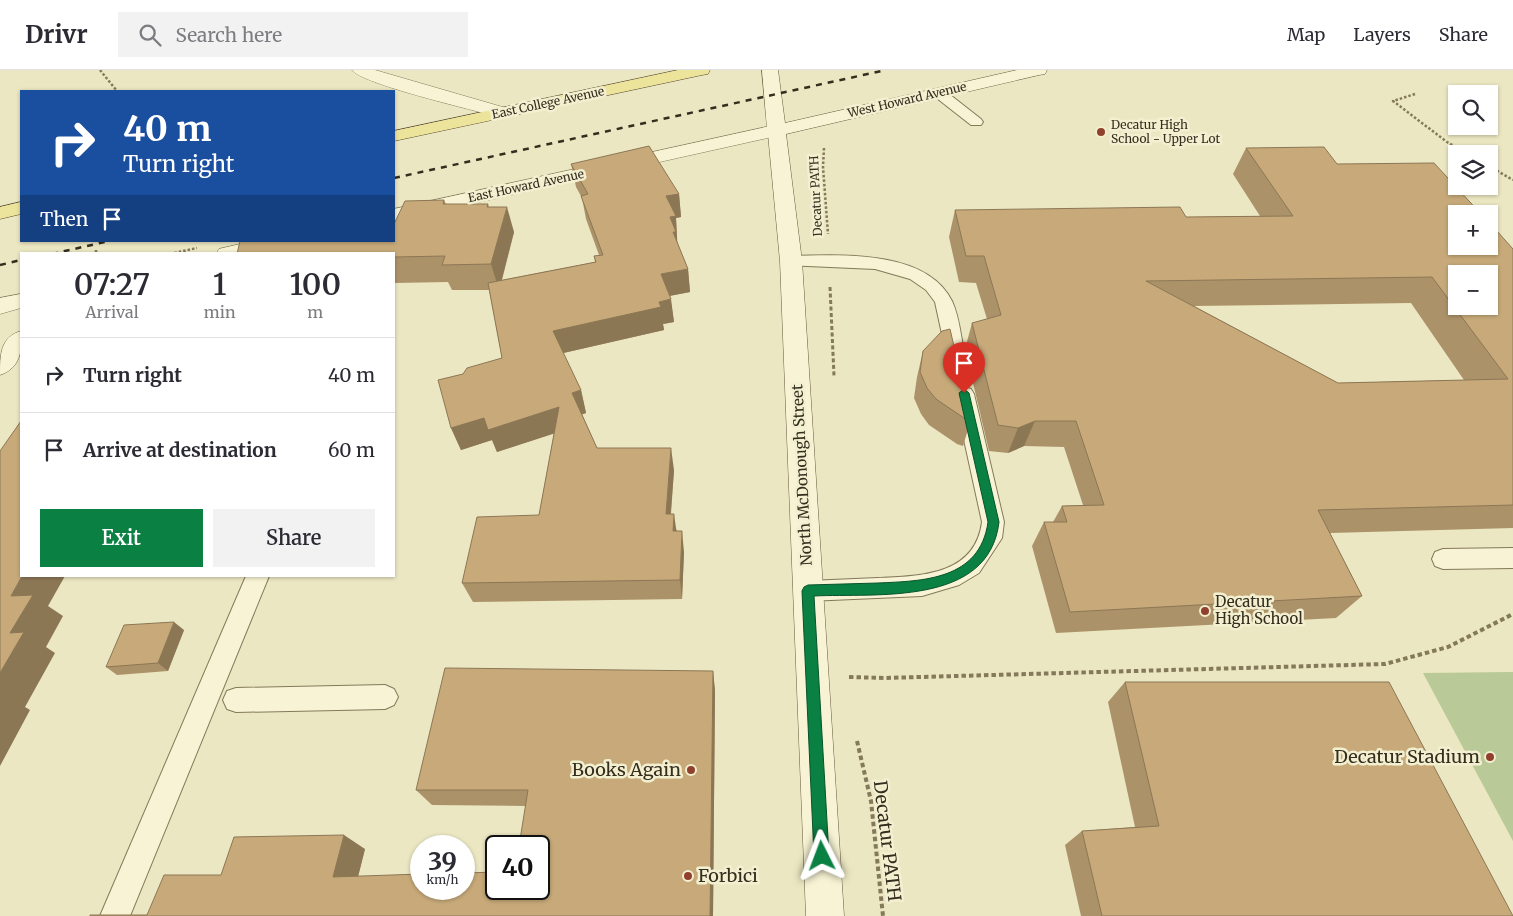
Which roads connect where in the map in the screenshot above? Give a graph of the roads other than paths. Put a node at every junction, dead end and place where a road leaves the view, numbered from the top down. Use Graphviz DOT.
graph roads {
  1 [pos="360,70"];
  2 [pos="702,70"];
  3 [pos="770,70"];
  4 [pos="1040,70"];
  5 [pos="939,93"];
  6 [pos="500,112"];
  7 [pos="976,122"];
  8 [pos="775,131"];
  9 [pos="395,136"];
  10 [pos="20,208"];
  11 [pos="0,213"];
  12 [pos="20,220"];
  13 [pos="402,220"];
  14 [pos="0,224"];
  15 [pos="278,242"];
  16 [pos="235,252"];
  17 [pos="792,261"];
  18 [pos="20,301"];
  19 [pos="0,306"];
  20 [pos="20,340"];
  21 [pos="0,366"];
  22 [pos="1513,558"];
  23 [pos="1443,559"];
  24 [pos="258,577"];
  25 [pos="808,591"];
  26 [pos="385,697"];
  27 [pos="236,700"];
  28 [pos="115,916"];
  29 [pos="825,916"];
  1 -- 6 [label="street"];
  2 -- 6 [label="main road, East College Avenue"];
  3 -- 8 [label="street, North McDonough Street"];
  4 -- 5 [label="street, West Howard Avenue"];
  5 -- 7 [label="lane"];
  5 -- 8 [label="street, West Howard Avenue"];
  6 -- 9 [label="main road, East College Avenue"];
  8 -- 13 [label="street, East Howard Avenue"];
  8 -- 17 [label="street, North McDonough Street"];
  10 -- 11 [label="main road"];
  12 -- 14 [label="main road"];
  15 -- 16 [label="street"];
  17 -- 25 [label="street, North McDonough Street"];
  17 -- 25 [label="lane"];
  18 -- 19 [label="street"];
  20 -- 21 [label="street"];
  22 -- 23 [label="lane"];
  24 -- 28 [label="lane"];
  25 -- 29 [label="street, North McDonough Street"];
  26 -- 27 [label="lane"];
}
